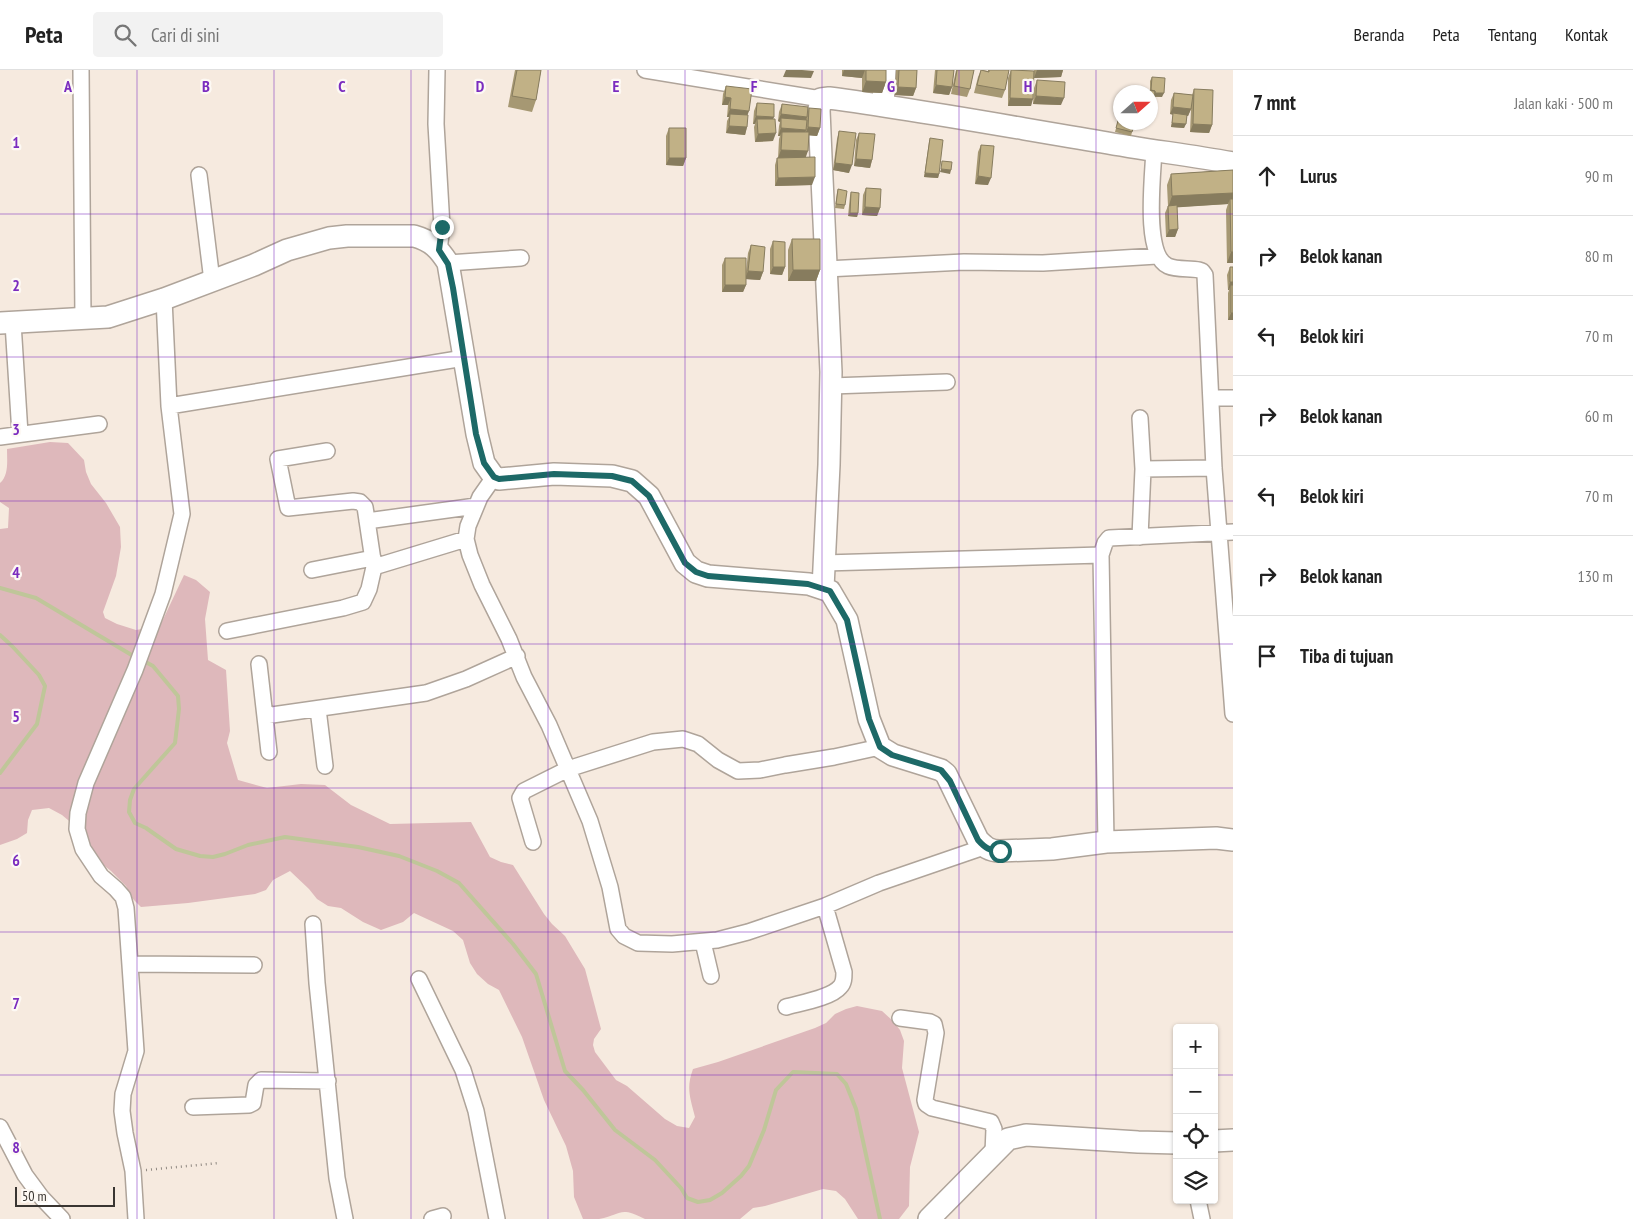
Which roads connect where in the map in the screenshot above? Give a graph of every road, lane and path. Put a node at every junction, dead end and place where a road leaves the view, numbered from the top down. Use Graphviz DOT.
graph roads {
  1 [pos="81,70"];
  2 [pos="437,70"];
  3 [pos="645,70"];
  4 [pos="885,70"];
  5 [pos="821,99"];
  6 [pos="883,105"];
  7 [pos="1154,150"];
  8 [pos="1233,163"];
  9 [pos="199,175"];
  10 [pos="1157,256"];
  11 [pos="444,257"];
  12 [pos="521,258"];
  13 [pos="826,270"];
  14 [pos="212,281"];
  15 [pos="164,299"];
  16 [pos="83,319"];
  17 [pos="6,323"];
  18 [pos="464,358"];
  19 [pos="948,382"];
  20 [pos="831,386"];
  21 [pos="1211,398"];
  22 [pos="1233,398"];
  23 [pos="169,406"];
  24 [pos="1140,418"];
  25 [pos="99,424"];
  26 [pos="20,434"];
  27 [pos="0,437"];
  28 [pos="327,451"];
  29 [pos="1214,468"];
  30 [pos="1143,469"];
  31 [pos="494,477"];
  32 [pos="476,506"];
  33 [pos="367,520"];
  34 [pos="1226,532"];
  35 [pos="1140,537"];
  36 [pos="466,539"];
  37 [pos="1101,555"];
  38 [pos="374,562"];
  39 [pos="824,563"];
  40 [pos="312,570"];
  41 [pos="823,588"];
  42 [pos="228,631"];
  43 [pos="516,656"];
  44 [pos="259,664"];
  45 [pos="318,709"];
  46 [pos="1233,714"];
  47 [pos="265,716"];
  48 [pos="880,747"];
  49 [pos="269,752"];
  50 [pos="325,766"];
  51 [pos="568,769"];
  52 [pos="1233,840"];
  53 [pos="533,842"];
  54 [pos="1106,842"];
  55 [pos="984,847"];
  56 [pos="825,906"];
  57 [pos="313,924"];
  58 [pos="703,942"];
  59 [pos="130,964"];
  60 [pos="254,965"];
  61 [pos="711,976"];
  62 [pos="420,979"];
  63 [pos="786,1007"];
  64 [pos="900,1018"];
  65 [pos="328,1081"];
  66 [pos="192,1106"];
  67 [pos="0,1126"];
  68 [pos="1233,1140"];
  69 [pos="1218,1141"];
  70 [pos="1173,1143"];
  71 [pos="993,1153"];
  72 [pos="219,1163"];
  73 [pos="133,1171"];
  74 [pos="1199,1204"];
  75 [pos="62,1219"];
  76 [pos="136,1219"];
  77 [pos="345,1219"];
  78 [pos="497,1219"];
  79 [pos="929,1219"];
  80 [pos="1202,1219"];
  1 -- 16 [label="street"];
  2 -- 11 [label="street"];
  3 -- 5 [label="street"];
  4 -- 6 [label="main road"];
  5 -- 6 [label="main road"];
  5 -- 13 [label="main road"];
  6 -- 7 [label="main road"];
  7 -- 8 [label="main road"];
  7 -- 10 [label="street"];
  9 -- 14 [label="street"];
  10 -- 13 [label="street"];
  10 -- 21 [label="street"];
  11 -- 12 [label="street"];
  11 -- 14 [label="main road"];
  11 -- 18 [label="main road"];
  13 -- 20 [label="main road"];
  14 -- 15 [label="main road"];
  15 -- 16 [label="main road"];
  15 -- 23 [label="street"];
  16 -- 17 [label="main road"];
  17 -- 26 [label="street"];
  18 -- 23 [label="street"];
  18 -- 31 [label="main road"];
  19 -- 20 [label="street"];
  20 -- 39 [label="main road"];
  21 -- 22 [label="street"];
  21 -- 29 [label="street"];
  23 -- 59 [label="street"];
  24 -- 30 [label="street"];
  25 -- 26 [label="street"];
  26 -- 27 [label="street"];
  28 -- 33 [label="street"];
  29 -- 30 [label="street"];
  29 -- 34 [label="street"];
  30 -- 35 [label="street"];
  31 -- 32 [label="street"];
  31 -- 41 [label="main road"];
  32 -- 33 [label="street"];
  32 -- 36 [label="street"];
  33 -- 38 [label="street"];
  34 -- 35 [label="street"];
  34 -- 46 [label="street"];
  35 -- 37 [label="street"];
  36 -- 38 [label="street"];
  36 -- 43 [label="street"];
  37 -- 39 [label="street"];
  37 -- 54 [label="street"];
  38 -- 40 [label="street"];
  38 -- 42 [label="street"];
  39 -- 41 [label="main road"];
  41 -- 48 [label="main road"];
  43 -- 45 [label="street"];
  43 -- 51 [label="street"];
  44 -- 47 [label="street"];
  45 -- 47 [label="street"];
  45 -- 50 [label="street"];
  47 -- 49 [label="street"];
  48 -- 51 [label="street"];
  48 -- 55 [label="main road"];
  51 -- 53 [label="street"];
  51 -- 58 [label="street"];
  52 -- 54 [label="main road"];
  54 -- 55 [label="main road"];
  55 -- 56 [label="street"];
  56 -- 58 [label="street"];
  56 -- 63 [label="street"];
  57 -- 65 [label="street"];
  58 -- 61 [label="street"];
  59 -- 60 [label="street"];
  59 -- 73 [label="street"];
  62 -- 78 [label="street"];
  64 -- 71 [label="street"];
  65 -- 66 [label="street"];
  65 -- 77 [label="street"];
  67 -- 75 [label="street"];
  68 -- 69 [label="main road"];
  70 -- 71 [label="main road"];
  71 -- 79 [label="main road"];
  72 -- 73 [label="path"];
  73 -- 76 [label="street"];
  74 -- 80 [label="street"];
}
